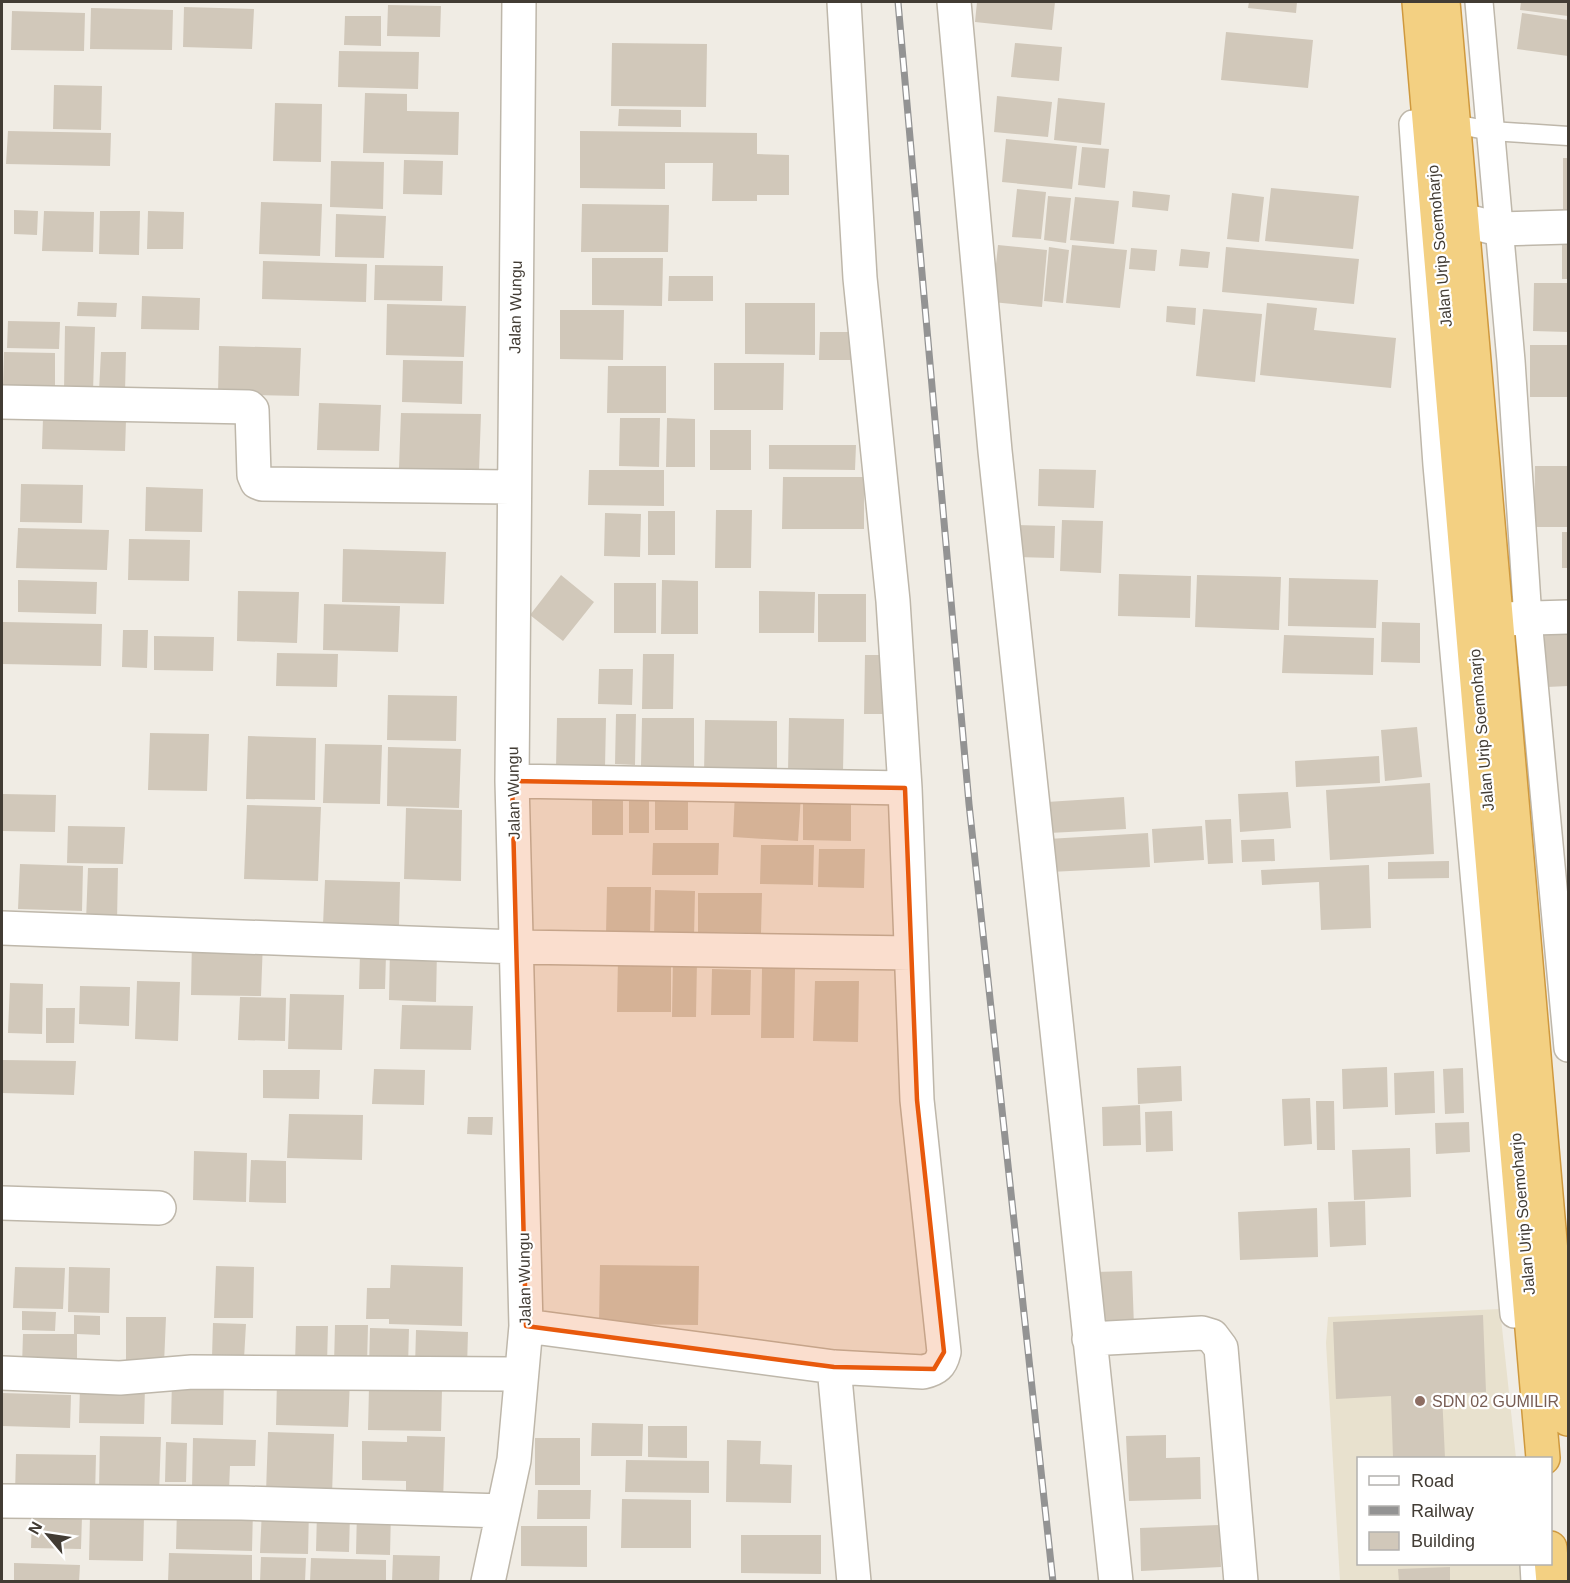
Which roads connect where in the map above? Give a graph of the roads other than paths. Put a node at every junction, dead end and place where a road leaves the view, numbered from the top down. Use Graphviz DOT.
graph roads {
  1 [pos="519,2"];
  2 [pos="844,2"];
  3 [pos="954,2"];
  4 [pos="1405,2"];
  5 [pos="1419,2"];
  6 [pos="1443,2"];
  7 [pos="1479,2"];
  8 [pos="1454,124"];
  9 [pos="1491,131"];
  10 [pos="1569,136"];
  11 [pos="1462,220"];
  12 [pos="1569,227"];
  13 [pos="1499,229"];
  14 [pos="2,402"];
  15 [pos="513,487"];
  16 [pos="1569,618"];
  17 [pos="1499,620"];
  18 [pos="512,781"];
  19 [pos="905,788"];
  20 [pos="2,928"];
  21 [pos="516,947"];
  22 [pos="911,953"];
  23 [pos="1569,1048"];
  24 [pos="2,1203"];
  25 [pos="159,1208"];
  26 [pos="526,1326"];
  27 [pos="1089,1339"];
  28 [pos="1564,1346"];
  29 [pos="834,1367"];
  30 [pos="2,1373"];
  31 [pos="521,1374"];
  32 [pos="1569,1419"];
  33 [pos="1527,1457"];
  34 [pos="1543,1457"];
  35 [pos="2,1501"];
  36 [pos="503,1511"];
  37 [pos="1552,1564"];
  38 [pos="1534,1565"];
  39 [pos="488,1581"];
  40 [pos="854,1581"];
  41 [pos="1116,1581"];
  42 [pos="1241,1581"];
  43 [pos="1535,1581"];
  44 [pos="1553,1581"];
  1 -- 15 [label="street, Jalan Wungu"];
  2 -- 19 [label="street"];
  3 -- 27 [label="street"];
  4 -- 33 [label="street"];
  5 -- 17 [label="highway, Jalan Urip Soemoharjo"];
  6 -- 8 [label="highway, Jalan Urip Soemoharjo"];
  7 -- 9 [label="street"];
  8 -- 9 [label="lane"];
  8 -- 11 [label="highway, Jalan Urip Soemoharjo"];
  9 -- 10 [label="lane"];
  9 -- 13 [label="street"];
  11 -- 13 [label="street"];
  11 -- 17 [label="highway, Jalan Urip Soemoharjo"];
  12 -- 13 [label="street"];
  13 -- 17 [label="street"];
  14 -- 15 [label="street"];
  15 -- 18 [label="street, Jalan Wungu"];
  16 -- 17 [label="street"];
  17 -- 23 [label="street"];
  17 -- 28 [label="highway, Jalan Urip Soemoharjo"];
  17 -- 34 [label="highway, Jalan Urip Soemoharjo"];
  18 -- 19 [label="street"];
  18 -- 21 [label="street, Jalan Wungu"];
  19 -- 22 [label="street"];
  20 -- 21 [label="street"];
  21 -- 22 [label="street"];
  21 -- 26 [label="street, Jalan Wungu"];
  22 -- 29 [label="street"];
  24 -- 25 [label="street"];
  26 -- 29 [label="street"];
  26 -- 31 [label="street, Jalan Wungu"];
  27 -- 41 [label="street"];
  27 -- 42 [label="street"];
  28 -- 32 [label="highway, Jalan Urip Soemoharjo"];
  29 -- 40 [label="street"];
  30 -- 31 [label="street"];
  31 -- 36 [label="street, Jalan Wungu"];
  35 -- 36 [label="street"];
  36 -- 39 [label="street, Jalan Wungu"];
  37 -- 44 [label="highway"];
  38 -- 43 [label="street"];
}
